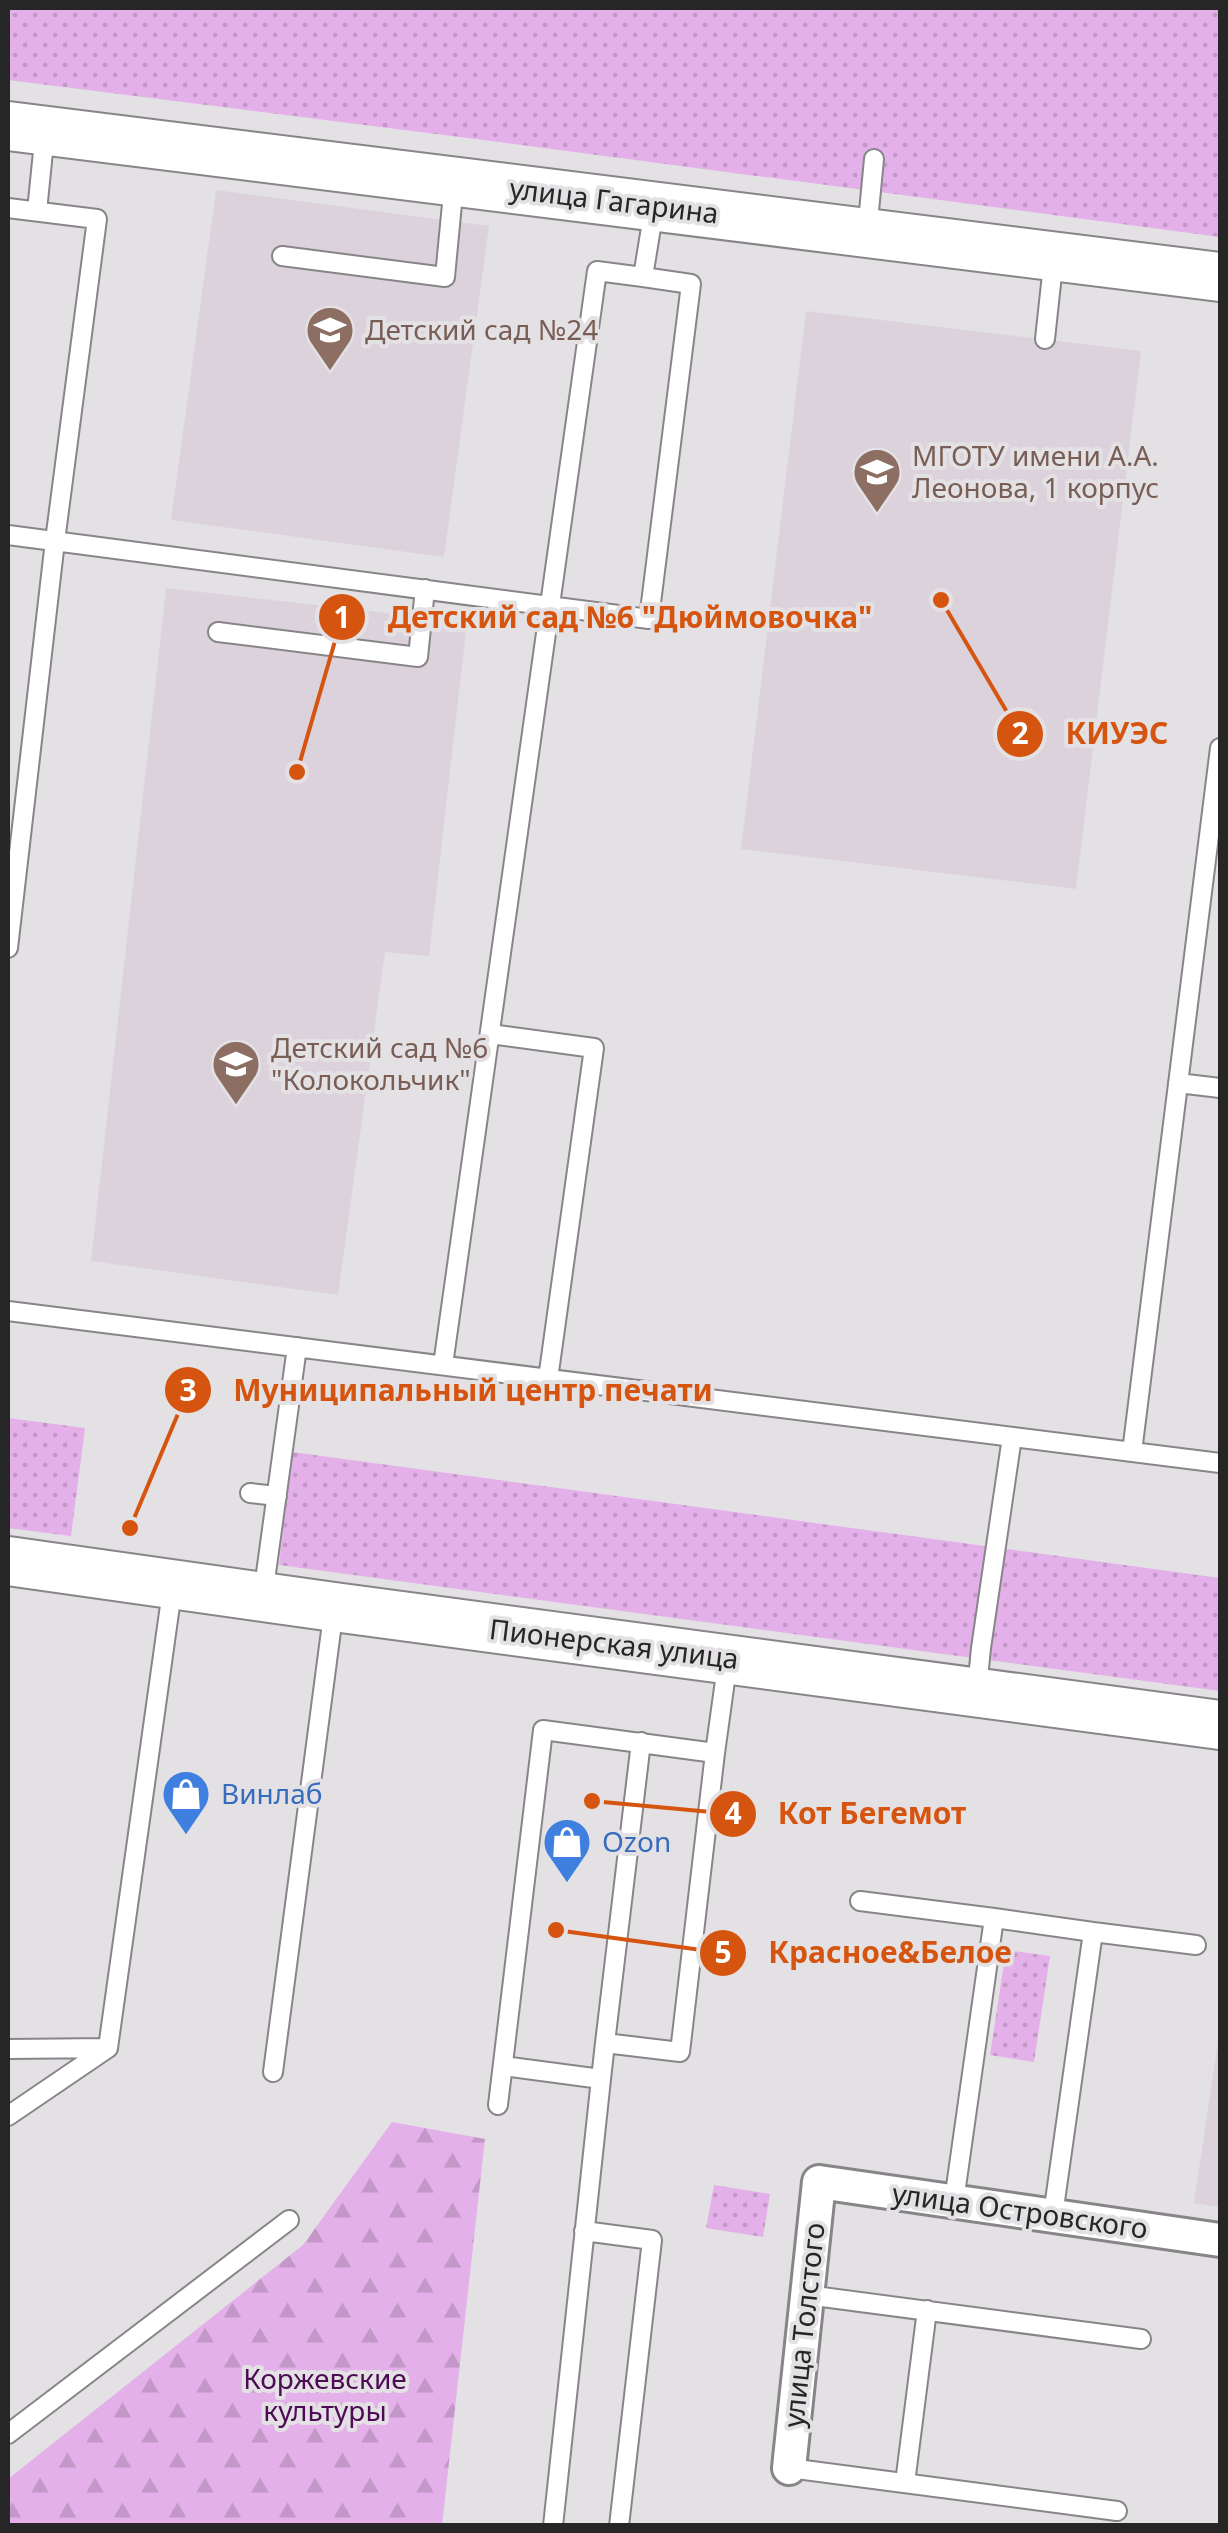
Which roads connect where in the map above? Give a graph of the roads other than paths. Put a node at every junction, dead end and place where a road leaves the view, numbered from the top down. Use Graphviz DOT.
graph roads {
  1 [pos="26,128"];
  2 [pos="874,159"];
  3 [pos="454,182"];
  4 [pos="655,206"];
  5 [pos="8,208"];
  6 [pos="37,212"];
  7 [pos="867,232"];
  8 [pos="282,256"];
  9 [pos="1054,256"];
  10 [pos="643,277"];
  11 [pos="1220,277"];
  12 [pos="1045,339"];
  13 [pos="8,535"];
  14 [pos="56,541"];
  15 [pos="426,589"];
  16 [pos="550,605"];
  17 [pos="218,632"];
  18 [pos="1220,748"];
  19 [pos="8,945"];
  20 [pos="490,1034"];
  21 [pos="1178,1083"];
  22 [pos="1220,1088"];
  23 [pos="8,1311"];
  24 [pos="296,1347"];
  25 [pos="443,1366"];
  26 [pos="548,1379"];
  27 [pos="1012,1437"];
  28 [pos="1132,1452"];
  29 [pos="1220,1463"];
  30 [pos="250,1493"];
  31 [pos="277,1496"];
  32 [pos="8,1561"];
  33 [pos="174,1583"];
  34 [pos="263,1596"];
  35 [pos="334,1607"];
  36 [pos="728,1658"];
  37 [pos="977,1692"];
  38 [pos="1220,1725"];
  39 [pos="641,1742"];
  40 [pos="716,1753"];
  41 [pos="860,1901"];
  42 [pos="994,1918"];
  43 [pos="1093,1932"];
  44 [pos="1196,1945"];
  45 [pos="605,2043"];
  46 [pos="108,2048"];
  47 [pos="8,2050"];
  48 [pos="503,2066"];
  49 [pos="273,2072"];
  50 [pos="601,2080"];
  51 [pos="498,2105"];
  52 [pos="8,2116"];
  53 [pos="818,2182"];
  54 [pos="954,2201"];
  55 [pos="1052,2216"];
  56 [pos="289,2220"];
  57 [pos="584,2231"];
  58 [pos="1220,2240"];
  59 [pos="807,2294"];
  60 [pos="926,2310"];
  61 [pos="1140,2339"];
  62 [pos="8,2434"];
  63 [pos="789,2468"];
  64 [pos="905,2483"];
  65 [pos="1117,2511"];
  66 [pos="553,2526"];
  67 [pos="619,2526"];
  1 -- 3 [label="main road, улица Гагарина"];
  1 -- 6 [label="lane"];
  2 -- 7 [label="lane"];
  3 -- 4 [label="main road, улица Гагарина"];
  3 -- 8 [label="lane"];
  4 -- 7 [label="main road, улица Гагарина"];
  4 -- 10 [label="lane"];
  5 -- 6 [label="lane"];
  6 -- 14 [label="lane"];
  7 -- 9 [label="main road, улица Гагарина"];
  9 -- 11 [label="main road, улица Гагарина"];
  9 -- 12 [label="lane"];
  10 -- 16 [label="lane"];
  10 -- 16 [label="lane"];
  13 -- 14 [label="lane"];
  14 -- 15 [label="lane"];
  14 -- 19 [label="lane"];
  15 -- 16 [label="lane"];
  15 -- 17 [label="lane"];
  16 -- 20 [label="lane"];
  18 -- 21 [label="lane"];
  20 -- 25 [label="lane"];
  20 -- 26 [label="lane"];
  21 -- 22 [label="lane"];
  21 -- 28 [label="lane"];
  23 -- 24 [label="lane"];
  24 -- 25 [label="lane"];
  24 -- 31 [label="lane"];
  25 -- 26 [label="lane"];
  26 -- 27 [label="lane"];
  27 -- 28 [label="lane"];
  27 -- 37 [label="lane"];
  28 -- 29 [label="lane"];
  30 -- 31 [label="lane"];
  31 -- 34 [label="lane"];
  32 -- 33 [label="main road, Пионерская улица"];
  33 -- 34 [label="main road, Пионерская улица"];
  33 -- 46 [label="lane"];
  34 -- 35 [label="main road, Пионерская улица"];
  35 -- 36 [label="main road, Пионерская улица"];
  35 -- 49 [label="lane"];
  36 -- 37 [label="main road, Пионерская улица"];
  36 -- 40 [label="lane"];
  37 -- 38 [label="main road, Пионерская улица"];
  39 -- 40 [label="lane"];
  39 -- 45 [label="lane"];
  39 -- 48 [label="lane"];
  40 -- 45 [label="lane"];
  41 -- 42 [label="lane"];
  42 -- 43 [label="lane"];
  42 -- 54 [label="lane"];
  43 -- 44 [label="lane"];
  43 -- 55 [label="lane"];
  45 -- 50 [label="lane"];
  46 -- 47 [label="lane"];
  46 -- 52 [label="lane"];
  48 -- 50 [label="lane"];
  48 -- 51 [label="lane"];
  50 -- 57 [label="lane"];
  53 -- 54 [label="street, улица Островского"];
  53 -- 59 [label="street, улица Толстого"];
  54 -- 55 [label="street, улица Островского"];
  55 -- 58 [label="street, улица Островского"];
  56 -- 62 [label="lane"];
  57 -- 66 [label="lane"];
  57 -- 67 [label="lane"];
  59 -- 60 [label="lane"];
  59 -- 63 [label="street, улица Толстого"];
  60 -- 61 [label="lane"];
  60 -- 64 [label="lane"];
  63 -- 64 [label="lane"];
  64 -- 65 [label="lane"];
}
